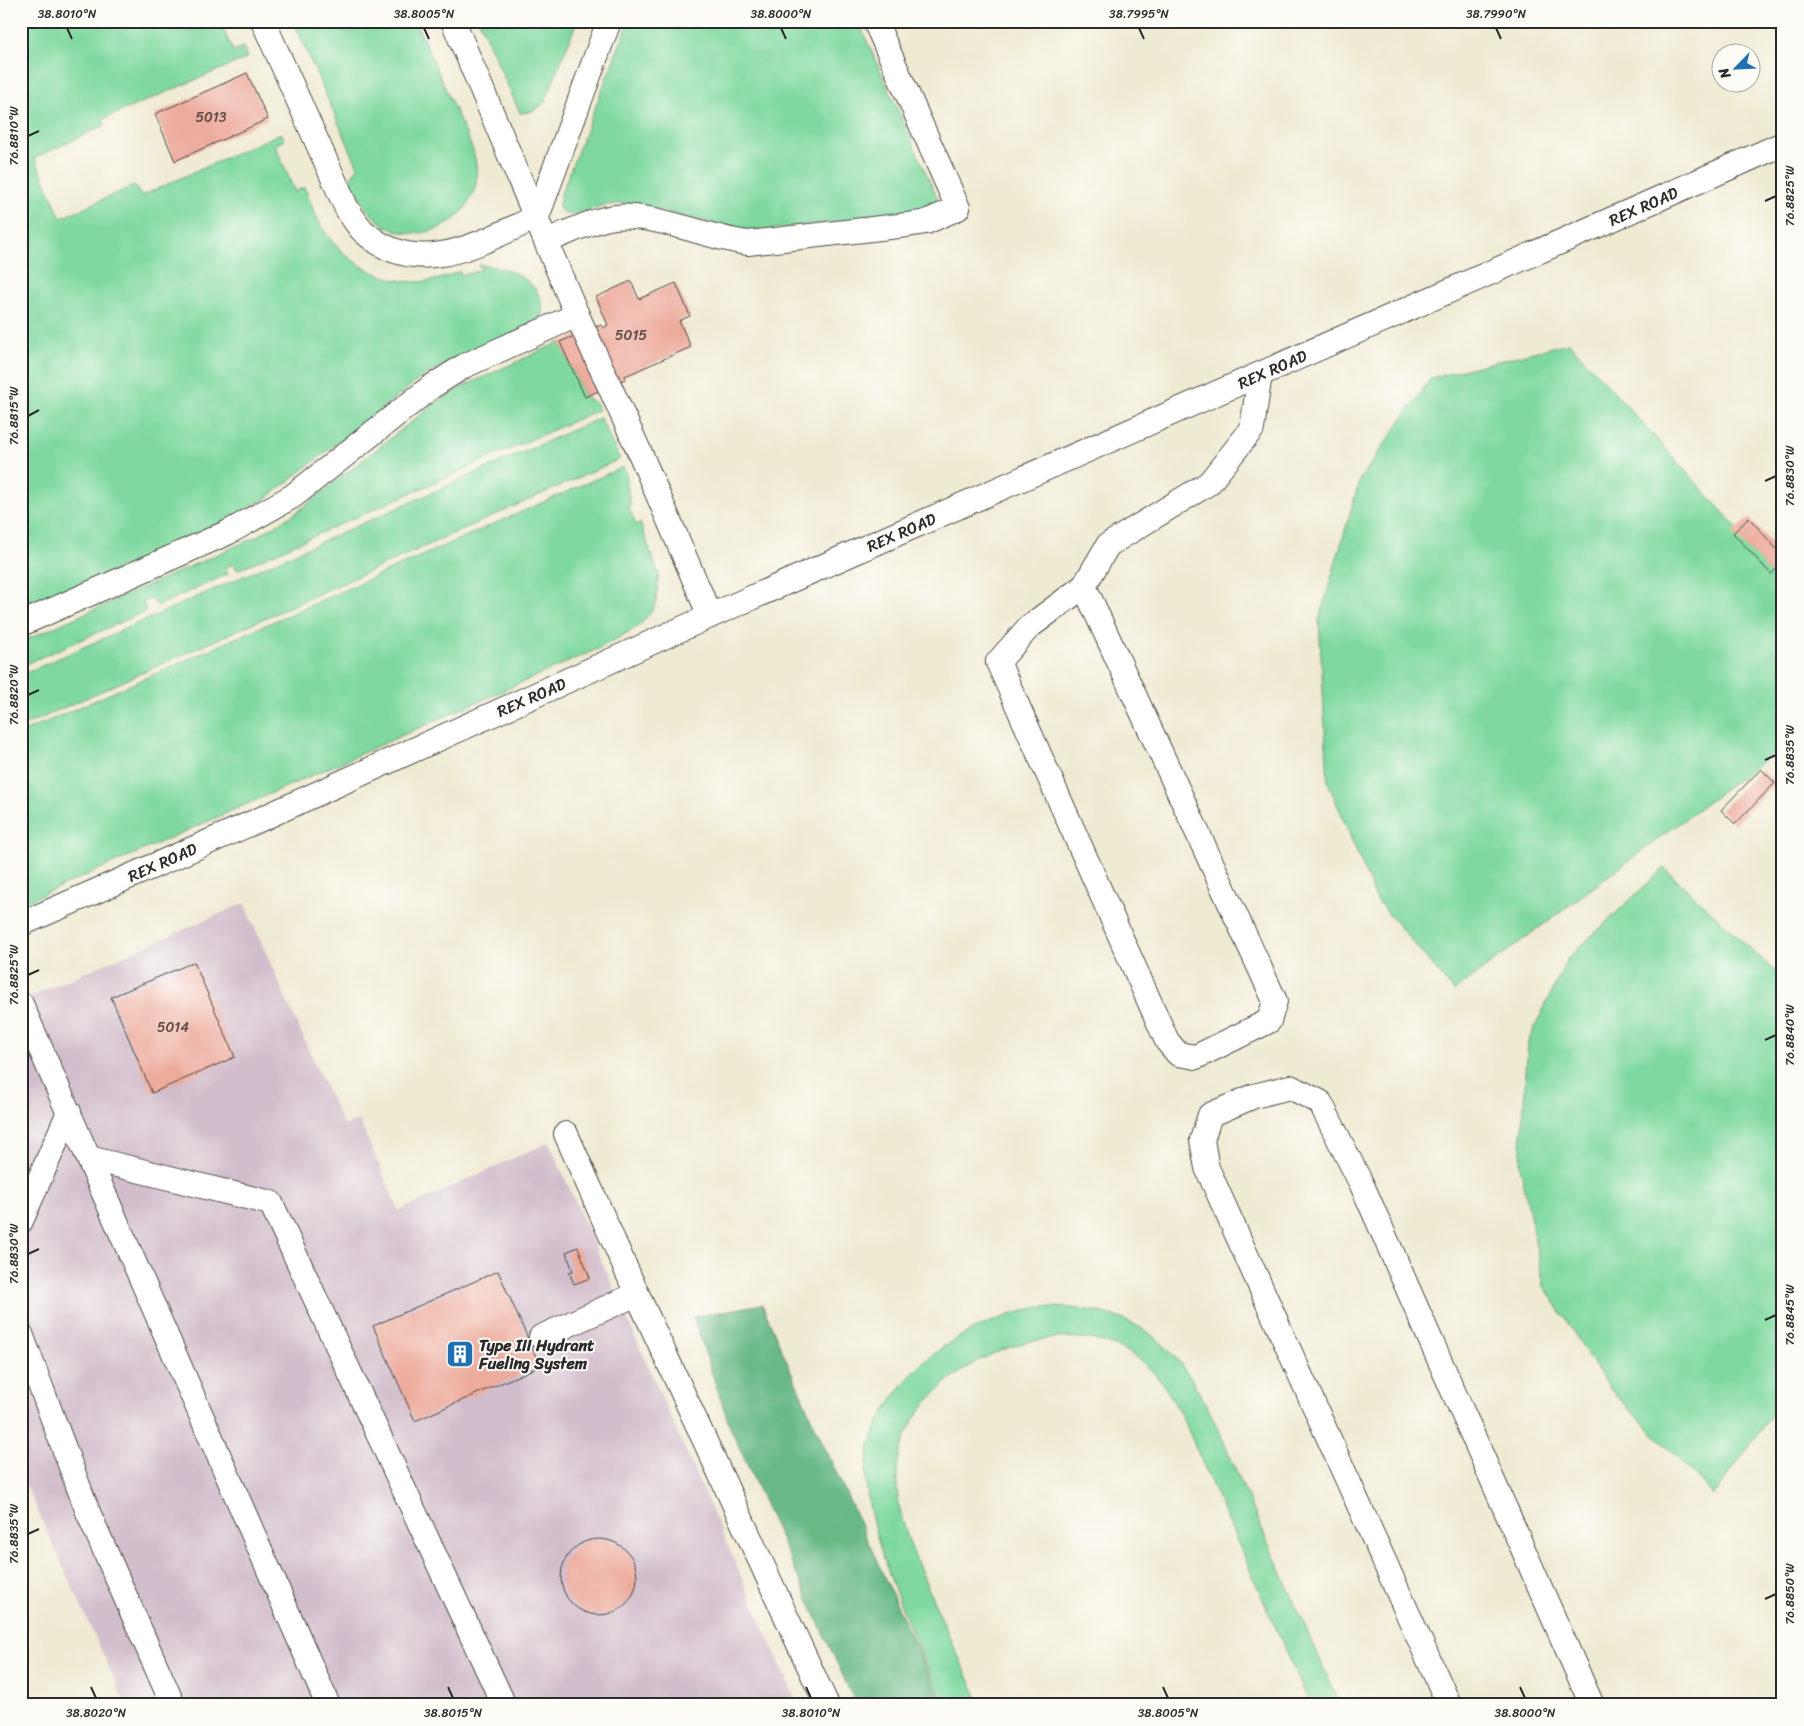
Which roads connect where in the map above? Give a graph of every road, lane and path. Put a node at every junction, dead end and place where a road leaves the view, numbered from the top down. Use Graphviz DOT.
graph roads {
  1 [pos="263,21"];
  2 [pos="453,21"];
  3 [pos="609,21"];
  4 [pos="875,21"];
  5 [pos="1783,144"];
  6 [pos="537,217"];
  7 [pos="547,241"];
  8 [pos="577,315"];
  9 [pos="1260,374"];
  10 [pos="1084,586"];
  11 [pos="710,616"];
  12 [pos="21,624"];
  13 [pos="21,924"];
  14 [pos="21,1004"];
  15 [pos="69,1112"];
  16 [pos="566,1134"];
  17 [pos="88,1158"];
  18 [pos="21,1221"];
  19 [pos="637,1294"];
  20 [pos="21,1334"];
  21 [pos="541,1337"];
  22 [pos="173,1705"];
  23 [pos="328,1705"];
  24 [pos="504,1705"];
  25 [pos="827,1705"];
  26 [pos="1449,1705"];
  27 [pos="1592,1705"];
  1 -- 6 [label="lane"];
  2 -- 6 [label="lane"];
  3 -- 6 [label="lane"];
  4 -- 7 [label="lane"];
  5 -- 9 [label="lane, REX ROAD"];
  6 -- 7 [label="lane"];
  7 -- 8 [label="lane"];
  8 -- 11 [label="lane"];
  8 -- 12 [label="lane"];
  9 -- 10 [label="lane"];
  9 -- 11 [label="lane, REX ROAD"];
  10 -- 10 [label="lane"];
  11 -- 13 [label="lane, REX ROAD"];
  14 -- 15 [label="lane"];
  15 -- 17 [label="lane"];
  15 -- 18 [label="lane"];
  16 -- 19 [label="lane"];
  17 -- 23 [label="lane"];
  17 -- 24 [label="lane"];
  19 -- 21 [label="lane"];
  19 -- 25 [label="lane"];
  20 -- 22 [label="lane"];
  26 -- 27 [label="lane"];
}
